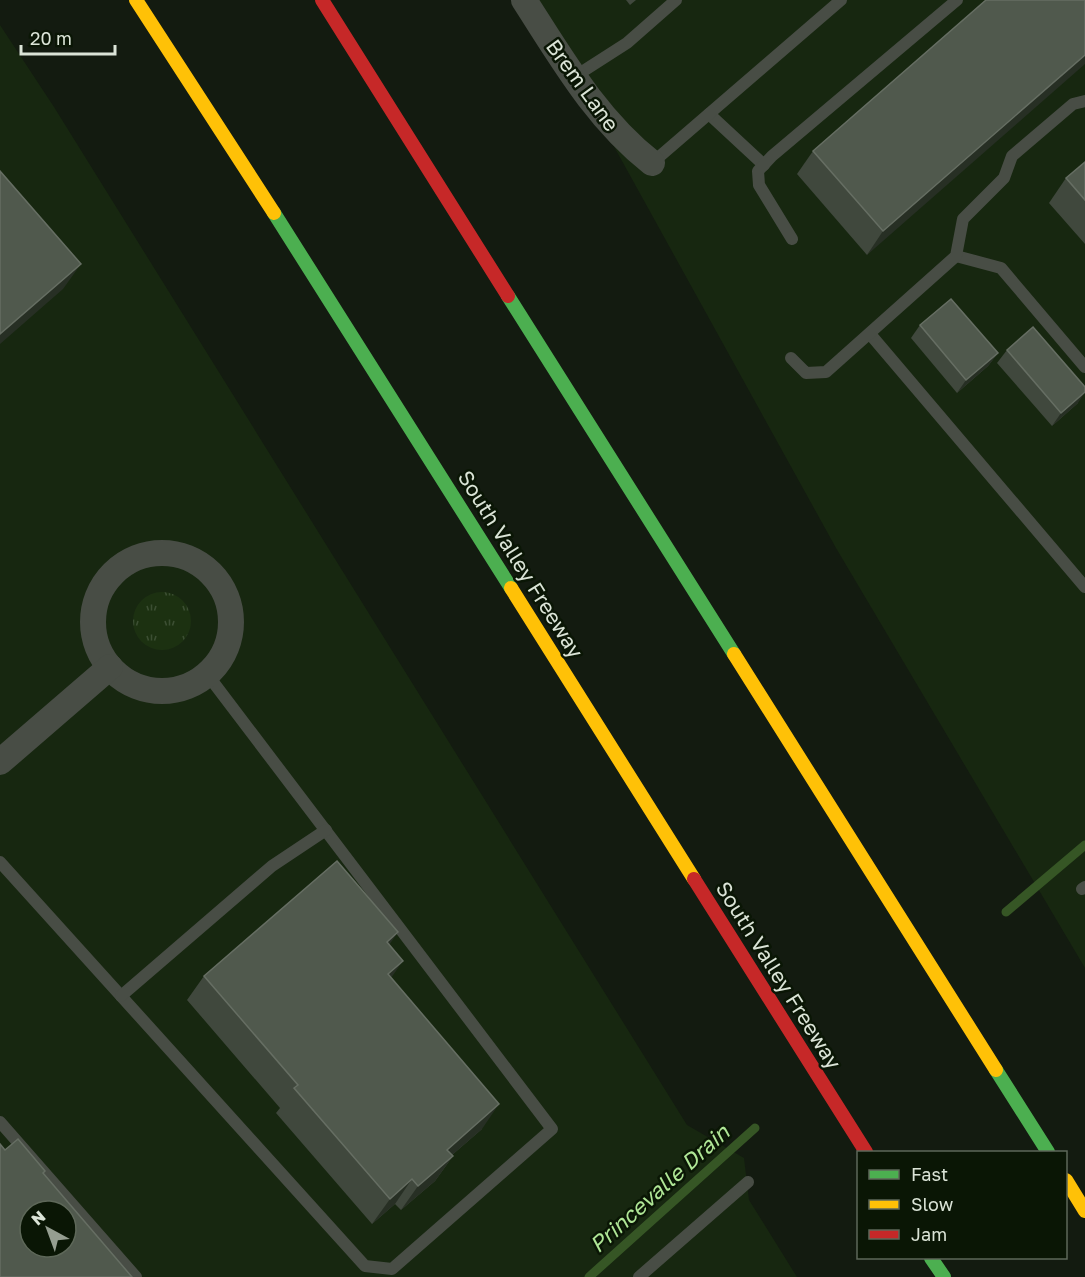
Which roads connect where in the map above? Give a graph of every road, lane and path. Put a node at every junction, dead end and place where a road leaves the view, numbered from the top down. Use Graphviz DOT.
graph roads {
  1 [pos="136,0"];
  2 [pos="322,0"];
  3 [pos="524,0"];
  4 [pos="676,0"];
  5 [pos="841,0"];
  6 [pos="957,0"];
  7 [pos="574,77"];
  8 [pos="1085,101"];
  9 [pos="709,114"];
  10 [pos="652,163"];
  11 [pos="764,165"];
  12 [pos="792,239"];
  13 [pos="956,256"];
  14 [pos="870,334"];
  15 [pos="791,358"];
  16 [pos="1085,367"];
  17 [pos="1085,587"];
  18 [pos="110,667"];
  19 [pos="207,674"];
  20 [pos="0,762"];
  21 [pos="326,830"];
  22 [pos="0,862"];
  23 [pos="121,996"];
  24 [pos="0,1122"];
  25 [pos="865,1151"];
  26 [pos="1047,1151"];
  27 [pos="748,1182"];
  28 [pos="1067,1183"];
  29 [pos="1085,1211"];
  30 [pos="933,1259"];
  31 [pos="136,1277"];
  32 [pos="639,1277"];
  33 [pos="944,1277"];
  1 -- 25 [label="highway, South Valley Freeway"];
  2 -- 26 [label="highway"];
  3 -- 7 [label="street, Brem Lane"];
  4 -- 7 [label="lane"];
  5 -- 9 [label="lane"];
  6 -- 11 [label="lane"];
  7 -- 10 [label="street, Brem Lane"];
  8 -- 13 [label="lane"];
  9 -- 10 [label="lane"];
  9 -- 11 [label="lane"];
  11 -- 12 [label="lane"];
  13 -- 14 [label="lane"];
  13 -- 16 [label="lane"];
  14 -- 15 [label="lane"];
  14 -- 17 [label="lane"];
  18 -- 19 [label="street"];
  18 -- 19 [label="street"];
  18 -- 20 [label="street"];
  19 -- 21 [label="lane"];
  21 -- 23 [label="lane"];
  21 -- 23 [label="lane"];
  22 -- 23 [label="lane"];
  24 -- 31 [label="lane"];
  27 -- 32 [label="lane"];
  28 -- 29 [label="highway"];
  30 -- 33 [label="highway"];
}
